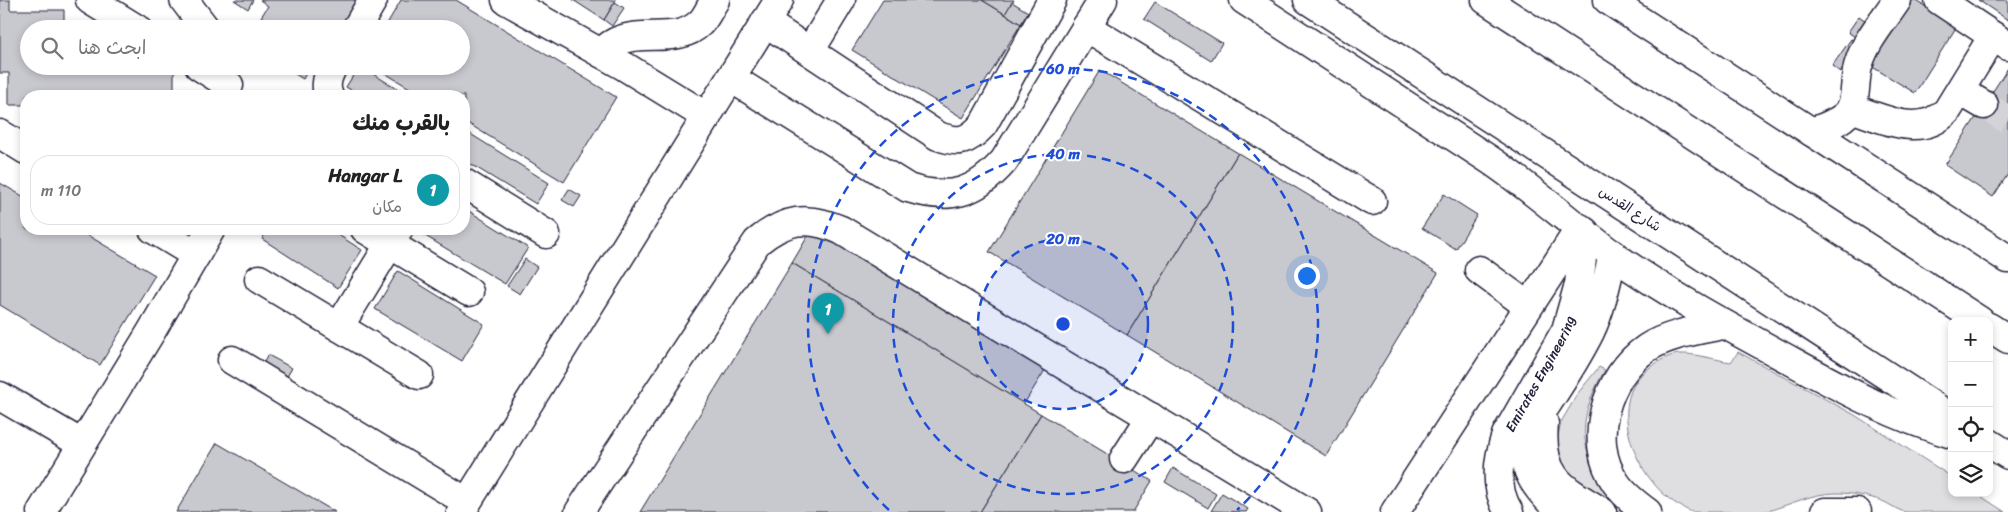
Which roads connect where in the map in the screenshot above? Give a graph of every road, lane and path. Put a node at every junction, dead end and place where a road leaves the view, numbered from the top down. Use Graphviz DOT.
graph roads {
  1 [pos="90,0"];
  2 [pos="184,0"];
  3 [pos="373,0"];
  4 [pos="506,0"];
  5 [pos="715,0"];
  6 [pos="841,0"];
  7 [pos="1052,0"];
  8 [pos="1103,0"];
  9 [pos="1244,0"];
  10 [pos="1308,0"];
  11 [pos="1486,0"];
  12 [pos="1608,0"];
  13 [pos="1897,0"];
  14 [pos="1939,0"];
  15 [pos="772,11"];
  16 [pos="122,20"];
  17 [pos="199,20"];
  18 [pos="361,20"];
  19 [pos="1086,28"];
  20 [pos="2001,41"];
  21 [pos="810,50"];
  22 [pos="601,53"];
  23 [pos="215,75"];
  24 [pos="329,75"];
  25 [pos="731,78"];
  26 [pos="227,82"];
  27 [pos="326,90"];
  28 [pos="1960,91"];
  29 [pos="1984,105"];
  30 [pos="1851,108"];
  31 [pos="707,117"];
  32 [pos="1812,132"];
  33 [pos="0,134"];
  34 [pos="20,146"];
  35 [pos="470,188"];
  36 [pos="1372,201"];
  37 [pos="1582,230"];
  38 [pos="546,234"];
  39 [pos="163,235"];
  40 [pos="208,235"];
  41 [pos="394,236"];
  42 [pos="1613,254"];
  43 [pos="196,255"];
  44 [pos="2008,259"];
  45 [pos="1479,270"];
  46 [pos="259,279"];
  47 [pos="469,292"];
  48 [pos="1528,306"];
  49 [pos="1974,317"];
  50 [pos="1723,325"];
  51 [pos="339,327"];
  52 [pos="1993,330"];
  53 [pos="2008,339"];
  54 [pos="232,360"];
  55 [pos="420,375"];
  56 [pos="0,396"];
  57 [pos="1545,406"];
  58 [pos="1948,415"];
  59 [pos="1151,417"];
  60 [pos="1948,433"];
  61 [pos="82,444"];
  62 [pos="1124,459"];
  63 [pos="464,507"];
  64 [pos="40,512"];
  65 [pos="578,512"];
  66 [pos="1307,512"];
  67 [pos="1395,512"];
  68 [pos="1509,512"];
  69 [pos="1562,512"];
  70 [pos="1602,512"];
  71 [pos="1647,512"];
  72 [pos="1825,512"];
  73 [pos="1857,512"];
  1 -- 16 [label="street"];
  2 -- 17 [label="street"];
  3 -- 18 [label="street"];
  4 -- 22 [label="street"];
  5 -- 22 [label="street"];
  6 -- 21 [label="street"];
  7 -- 21 [label="street"];
  8 -- 19 [label="street"];
  9 -- 37 [label="street"];
  10 -- 58 [label="street, شارع القدس"];
  11 -- 49 [label="street"];
  12 -- 32 [label="street"];
  13 -- 30 [label="street"];
  14 -- 20 [label="street"];
  15 -- 21 [label="street"];
  15 -- 25 [label="street"];
  19 -- 25 [label="street"];
  19 -- 36 [label="street"];
  20 -- 28 [label="street"];
  22 -- 31 [label="street"];
  23 -- 26 [label="street"];
  24 -- 27 [label="street"];
  25 -- 31 [label="street"];
  28 -- 29 [label="street"];
  28 -- 30 [label="street"];
  30 -- 32 [label="street"];
  31 -- 63 [label="street"];
  32 -- 44 [label="street"];
  33 -- 34 [label="street"];
  35 -- 38 [label="street"];
  37 -- 42 [label="street"];
  37 -- 48 [label="street"];
  37 -- 68 [label="street, Emirates Engineering"];
  39 -- 43 [label="street"];
  40 -- 43 [label="street"];
  41 -- 47 [label="street"];
  41 -- 51 [label="street"];
  42 -- 50 [label="street"];
  42 -- 57 [label="street"];
  43 -- 61 [label="street"];
  45 -- 48 [label="street"];
  46 -- 51 [label="street"];
  48 -- 67 [label="street"];
  50 -- 60 [label="street"];
  50 -- 71 [label="street"];
  51 -- 55 [label="street"];
  52 -- 53 [label="street"];
  54 -- 63 [label="street"];
  56 -- 61 [label="street"];
  57 -- 69 [label="street"];
  57 -- 70 [label="street"];
  59 -- 62 [label="street"];
  59 -- 65 [label="street"];
  59 -- 66 [label="street"];
  61 -- 64 [label="street"];
  72 -- 73 [label="street"];
}
